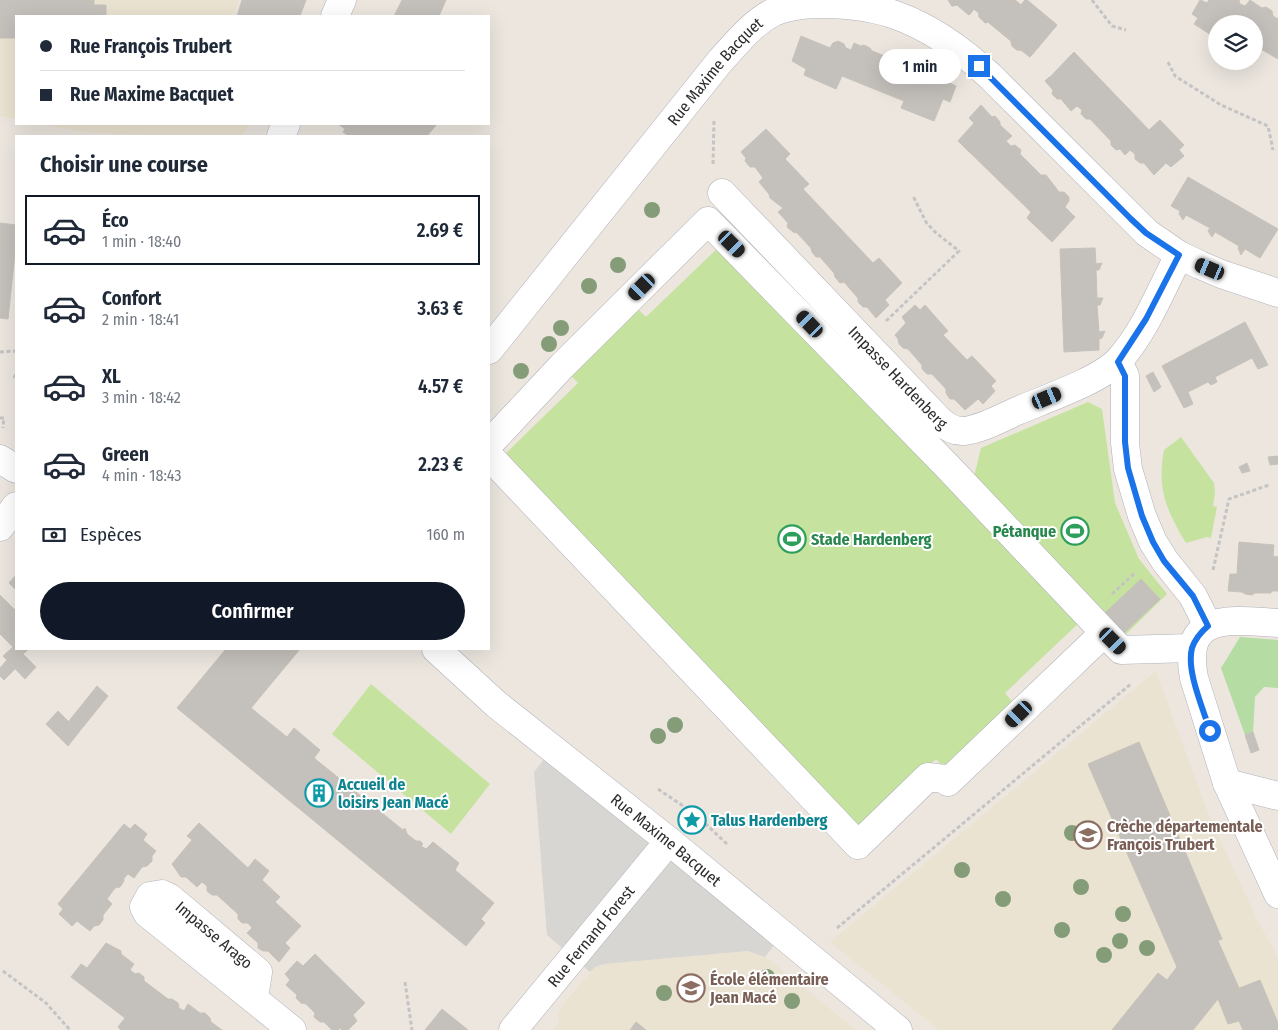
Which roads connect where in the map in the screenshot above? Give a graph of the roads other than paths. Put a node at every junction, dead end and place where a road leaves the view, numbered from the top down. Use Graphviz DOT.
graph roads {
  1 [pos="342,0"];
  2 [pos="335,15"];
  3 [pos="722,193"];
  4 [pos="1179,255"];
  5 [pos="1278,293"];
  6 [pos="490,349"];
  7 [pos="1118,362"];
  8 [pos="490,443"];
  9 [pos="490,457"];
  10 [pos="0,459"];
  11 [pos="15,468"];
  12 [pos="15,507"];
  13 [pos="0,527"];
  14 [pos="1278,623"];
  15 [pos="1208,626"];
  16 [pos="1104,633"];
  17 [pos="1192,648"];
  18 [pos="437,650"];
  19 [pos="1227,783"];
  20 [pos="1278,796"];
  21 [pos="669,841"];
  22 [pos="1278,894"];
  23 [pos="254,998"];
  24 [pos="292,1030"];
  25 [pos="513,1030"];
  26 [pos="898,1030"];
  1 -- 2 [label="street"];
  3 -- 7 [label="street, Impasse Hardenberg"];
  4 -- 5 [label="street, Rue Maxime Bacquet"];
  4 -- 6 [label="street, Rue Maxime Bacquet"];
  4 -- 7 [label="street"];
  7 -- 15 [label="street"];
  8 -- 16 [label="street"];
  9 -- 16 [label="street"];
  10 -- 11 [label="street"];
  12 -- 13 [label="street"];
  14 -- 15 [label="street"];
  15 -- 17 [label="street"];
  16 -- 17 [label="street"];
  17 -- 19 [label="street"];
  18 -- 21 [label="street, Rue Maxime Bacquet"];
  19 -- 20 [label="street"];
  19 -- 22 [label="street"];
  21 -- 25 [label="street, Rue Fernand Forest"];
  21 -- 26 [label="street, Rue Maxime Bacquet"];
  23 -- 24 [label="street"];
}
